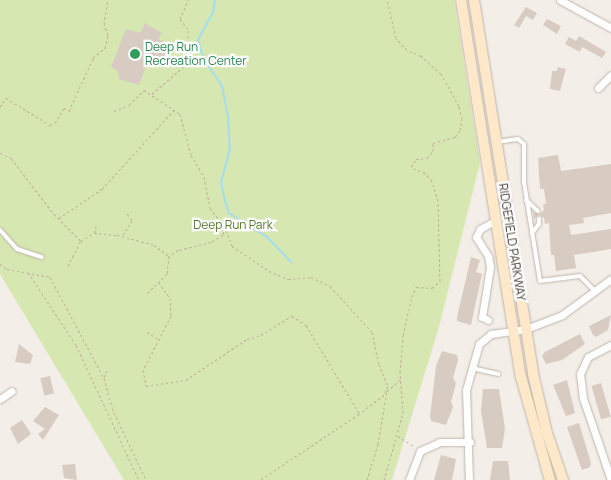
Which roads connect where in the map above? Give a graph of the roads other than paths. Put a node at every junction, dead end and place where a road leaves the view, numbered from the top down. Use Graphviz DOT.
graph roads {
  1 [pos="461,0"];
  2 [pos="474,0"];
  3 [pos="560,0"];
  4 [pos="611,28"];
  5 [pos="611,75"];
  6 [pos="598,88"];
  7 [pos="496,142"];
  8 [pos="526,200"];
  9 [pos="538,211"];
  10 [pos="539,219"];
  11 [pos="496,220"];
  12 [pos="0,230"];
  13 [pos="532,233"];
  14 [pos="42,258"];
  15 [pos="611,279"];
  16 [pos="596,292"];
  17 [pos="488,320"];
  18 [pos="526,329"];
  19 [pos="514,331"];
  20 [pos="611,345"];
  21 [pos="472,368"];
  22 [pos="498,374"];
  23 [pos="12,391"];
  24 [pos="0,399"];
  25 [pos="470,442"];
  26 [pos="409,480"];
  27 [pos="469,480"];
  28 [pos="550,480"];
  29 [pos="563,480"];
  30 [pos="611,480"];
  1 -- 11 [label="main road, RIDGEFIELD PARKWAY"];
  2 -- 7 [label="main road, RIDGEFIELD PARKWAY"];
  3 -- 4 [label="street"];
  5 -- 6 [label="street"];
  7 -- 8 [label="lane"];
  7 -- 18 [label="main road, RIDGEFIELD PARKWAY"];
  8 -- 9 [label="lane"];
  8 -- 13 [label="lane"];
  10 -- 13 [label="lane"];
  11 -- 17 [label="street"];
  11 -- 19 [label="main road, RIDGEFIELD PARKWAY"];
  12 -- 14 [label="lane"];
  13 -- 16 [label="lane"];
  15 -- 16 [label="street"];
  16 -- 18 [label="street"];
  18 -- 19 [label="street"];
  18 -- 29 [label="main road, RIDGEFIELD PARKWAY"];
  19 -- 21 [label="street"];
  19 -- 28 [label="main road, RIDGEFIELD PARKWAY"];
  20 -- 30 [label="street"];
  21 -- 22 [label="lane"];
  21 -- 25 [label="street"];
  23 -- 24 [label="street"];
  25 -- 26 [label="street"];
  25 -- 27 [label="street"];
}
